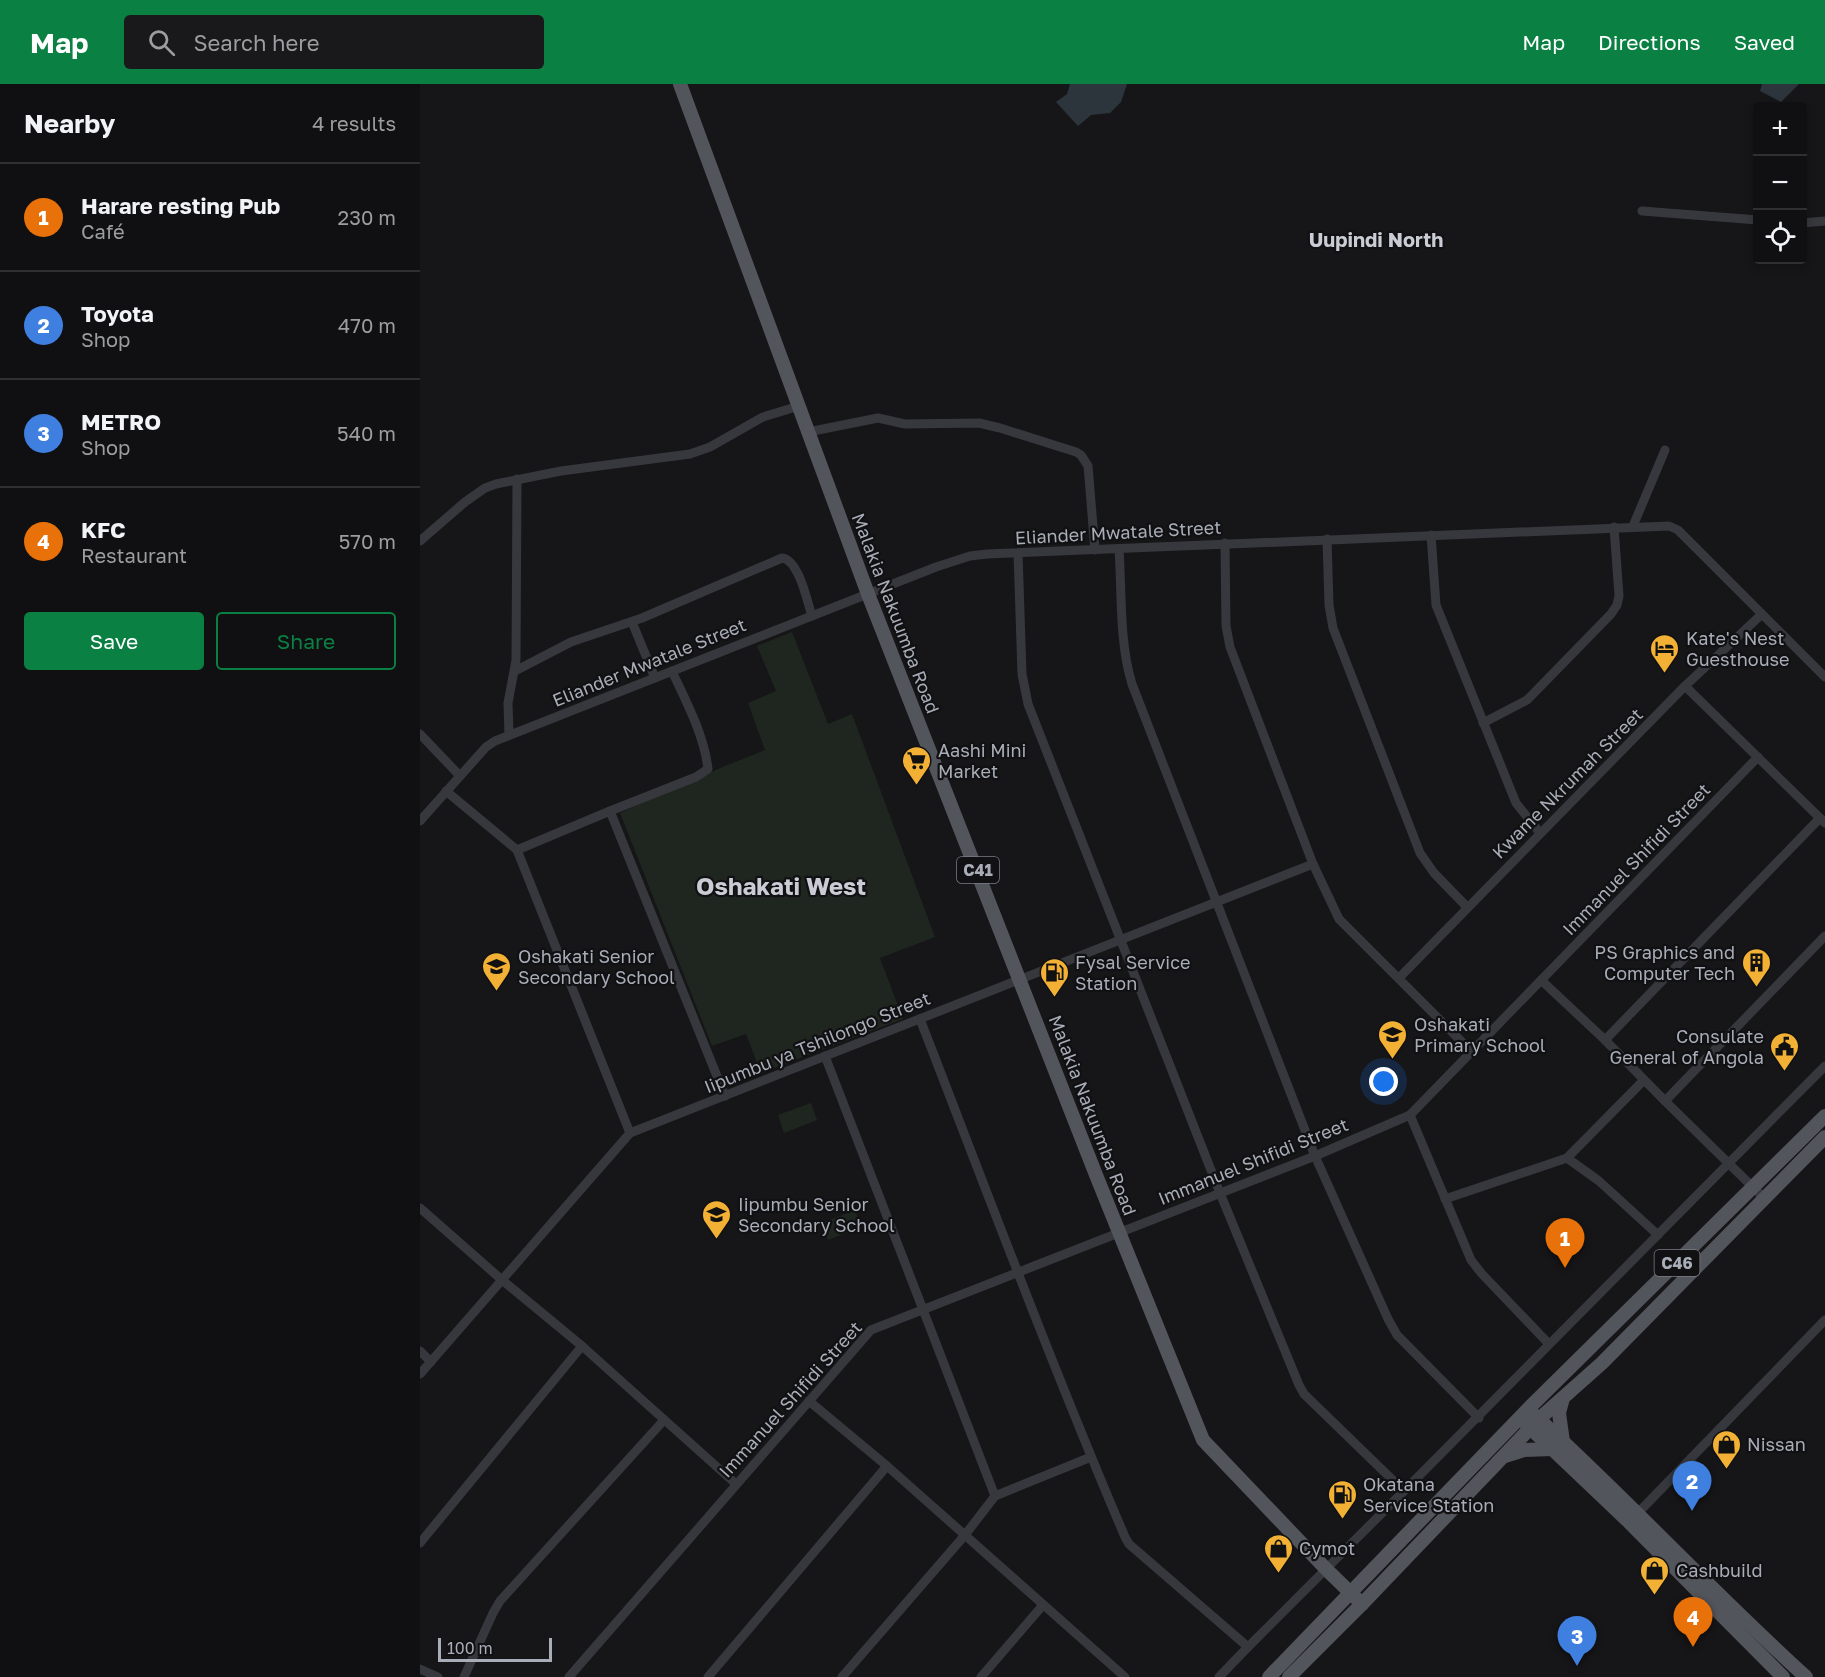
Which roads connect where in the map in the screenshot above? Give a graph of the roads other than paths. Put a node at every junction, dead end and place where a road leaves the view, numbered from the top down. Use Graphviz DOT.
graph roads {
  1 [pos="680,84"];
  2 [pos="1642,211"];
  3 [pos="1753,220"];
  4 [pos="1825,220"];
  5 [pos="1807,222"];
  6 [pos="799,406"];
  7 [pos="808,432"];
  8 [pos="1665,450"];
  9 [pos="517,479"];
  10 [pos="1633,526"];
  11 [pos="1614,527"];
  12 [pos="1431,535"];
  13 [pos="1327,539"];
  14 [pos="420,541"];
  15 [pos="1225,543"];
  16 [pos="1119,549"];
  17 [pos="1095,550"];
  18 [pos="1018,553"];
  19 [pos="868,594"];
  20 [pos="1762,614"];
  21 [pos="812,616"];
  22 [pos="632,622"];
  23 [pos="515,671"];
  24 [pos="672,671"];
  25 [pos="1825,677"];
  26 [pos="654,678"];
  27 [pos="1685,686"];
  28 [pos="1483,723"];
  29 [pos="420,734"];
  30 [pos="509,735"];
  31 [pos="1758,757"];
  32 [pos="460,776"];
  33 [pos="446,792"];
  34 [pos="610,811"];
  35 [pos="1822,820"];
  36 [pos="420,821"];
  37 [pos="1540,834"];
  38 [pos="517,850"];
  39 [pos="1313,864"];
  40 [pos="1217,900"];
  41 [pos="1467,907"];
  42 [pos="1825,936"];
  43 [pos="1120,939"];
  44 [pos="1399,978"];
  45 [pos="1020,979"];
  46 [pos="1541,980"];
  47 [pos="920,1019"];
  48 [pos="1605,1040"];
  49 [pos="1471,1052"];
  50 [pos="825,1056"];
  51 [pos="1825,1066"];
  52 [pos="1644,1080"];
  53 [pos="725,1096"];
  54 [pos="1665,1101"];
  55 [pos="1410,1114"];
  56 [pos="1825,1116"];
  57 [pos="630,1133"];
  58 [pos="1825,1137"];
  59 [pos="1315,1156"];
  60 [pos="1567,1158"];
  61 [pos="1727,1163"];
  62 [pos="1754,1188"];
  63 [pos="1220,1193"];
  64 [pos="1765,1198"];
  65 [pos="1445,1199"];
  66 [pos="420,1208"];
  67 [pos="1120,1232"];
  68 [pos="1658,1234"];
  69 [pos="1017,1272"];
  70 [pos="502,1280"];
  71 [pos="924,1309"];
  72 [pos="1825,1320"];
  73 [pos="1550,1344"];
  74 [pos="582,1346"];
  75 [pos="420,1352"];
  76 [pos="432,1362"];
  77 [pos="420,1374"];
  78 [pos="1564,1396"];
  79 [pos="809,1401"];
  80 [pos="1479,1418"];
  81 [pos="1529,1418"];
  82 [pos="664,1420"];
  83 [pos="1558,1446"];
  84 [pos="1090,1457"];
  85 [pos="1502,1457"];
  86 [pos="887,1466"];
  87 [pos="736,1484"];
  88 [pos="1404,1491"];
  89 [pos="995,1496"];
  90 [pos="1633,1518"];
  91 [pos="964,1535"];
  92 [pos="420,1543"];
  93 [pos="1327,1570"];
  94 [pos="1351,1593"];
  95 [pos="1362,1604"];
  96 [pos="1043,1605"];
  97 [pos="1248,1647"];
  98 [pos="420,1668"];
  99 [pos="1121,1676"];
  100 [pos="438,1677"];
  101 [pos="464,1677"];
  102 [pos="568,1677"];
  103 [pos="708,1677"];
  104 [pos="842,1677"];
  105 [pos="981,1677"];
  106 [pos="1219,1677"];
  107 [pos="1269,1677"];
  108 [pos="1289,1677"];
  109 [pos="1784,1677"];
  110 [pos="1806,1677"];
  1 -- 6 [label="main road, Malakia Nakuumba Road / C41"];
  2 -- 3 [label="street"];
  4 -- 5 [label="street"];
  6 -- 7 [label="main road, Malakia Nakuumba Road / C41"];
  6 -- 9 [label="street"];
  7 -- 17 [label="street"];
  7 -- 19 [label="main road, Malakia Nakuumba Road / C41"];
  8 -- 10 [label="street"];
  9 -- 14 [label="street"];
  9 -- 23 [label="street"];
  10 -- 11 [label="street, Eliander Mwatale Street"];
  10 -- 20 [label="street, Eliander Mwatale Street"];
  11 -- 12 [label="street, Eliander Mwatale Street"];
  11 -- 28 [label="street"];
  12 -- 13 [label="street, Eliander Mwatale Street"];
  12 -- 28 [label="street"];
  13 -- 15 [label="street, Eliander Mwatale Street"];
  13 -- 41 [label="street"];
  15 -- 16 [label="street, Eliander Mwatale Street"];
  15 -- 39 [label="street"];
  16 -- 17 [label="street, Eliander Mwatale Street"];
  16 -- 40 [label="street"];
  17 -- 18 [label="street, Eliander Mwatale Street"];
  18 -- 19 [label="street, Eliander Mwatale Street"];
  18 -- 43 [label="street"];
  19 -- 21 [label="street, Eliander Mwatale Street"];
  19 -- 45 [label="main road, Malakia Nakuumba Road / C41"];
  20 -- 25 [label="street, Eliander Mwatale Street"];
  20 -- 27 [label="street, Kwame Nkrumah Street"];
  21 -- 22 [label="street"];
  21 -- 24 [label="street, Eliander Mwatale Street"];
  22 -- 23 [label="street"];
  22 -- 26 [label="street"];
  23 -- 30 [label="street"];
  24 -- 26 [label="street, Eliander Mwatale Street"];
  24 -- 34 [label="street"];
  26 -- 30 [label="street, Eliander Mwatale Street"];
  27 -- 31 [label="street"];
  27 -- 37 [label="street, Kwame Nkrumah Street"];
  28 -- 37 [label="street"];
  29 -- 32 [label="street"];
  30 -- 32 [label="street, Eliander Mwatale Street"];
  31 -- 35 [label="street"];
  31 -- 46 [label="street, Immanuel Shifidi Street"];
  32 -- 33 [label="street, Eliander Mwatale Street"];
  33 -- 36 [label="street, Eliander Mwatale Street"];
  33 -- 38 [label="street"];
  34 -- 38 [label="street"];
  34 -- 53 [label="street"];
  35 -- 48 [label="street"];
  37 -- 41 [label="street, Kwame Nkrumah Street"];
  38 -- 57 [label="street"];
  39 -- 40 [label="street, Iipumbu ya Tshilongo Street"];
  39 -- 44 [label="street"];
  40 -- 43 [label="street, Iipumbu ya Tshilongo Street"];
  40 -- 59 [label="street"];
  41 -- 44 [label="street, Kwame Nkrumah Street"];
  42 -- 54 [label="street"];
  43 -- 45 [label="street, Iipumbu ya Tshilongo Street"];
  43 -- 63 [label="street"];
  44 -- 49 [label="street"];
  45 -- 47 [label="street, Iipumbu ya Tshilongo Street"];
  45 -- 67 [label="main road, Malakia Nakuumba Road / C41"];
  46 -- 48 [label="street"];
  46 -- 49 [label="street, Immanuel Shifidi Street"];
  47 -- 50 [label="street, Iipumbu ya Tshilongo Street"];
  47 -- 69 [label="street"];
  48 -- 52 [label="street"];
  49 -- 55 [label="street, Immanuel Shifidi Street"];
  50 -- 53 [label="street, Iipumbu ya Tshilongo Street"];
  50 -- 71 [label="street"];
  51 -- 61 [label="street"];
  52 -- 54 [label="street"];
  52 -- 60 [label="street"];
  53 -- 57 [label="street, Iipumbu ya Tshilongo Street"];
  54 -- 61 [label="street"];
  55 -- 59 [label="street, Immanuel Shifidi Street"];
  55 -- 65 [label="street"];
  56 -- 62 [label="main road, C46"];
  57 -- 70 [label="street, Iipumbu ya Tshilongo Street"];
  58 -- 64 [label="main road, C46"];
  59 -- 63 [label="street, Immanuel Shifidi Street"];
  59 -- 80 [label="street"];
  60 -- 65 [label="street"];
  60 -- 68 [label="street"];
  61 -- 62 [label="street"];
  61 -- 68 [label="street"];
  62 -- 64 [label="street"];
  62 -- 81 [label="main road, C46"];
  63 -- 67 [label="street, Immanuel Shifidi Street"];
  63 -- 88 [label="street"];
  64 -- 78 [label="main road, C46"];
  65 -- 73 [label="street"];
  66 -- 70 [label="street"];
  67 -- 69 [label="street, Immanuel Shifidi Street"];
  67 -- 93 [label="main road, Malakia Nakuumba Road / C41"];
  68 -- 73 [label="street"];
  69 -- 71 [label="street, Immanuel Shifidi Street"];
  69 -- 84 [label="street"];
  70 -- 74 [label="street"];
  70 -- 76 [label="street, Iipumbu ya Tshilongo Street"];
  71 -- 79 [label="street, Immanuel Shifidi Street"];
  71 -- 89 [label="street"];
  72 -- 90 [label="street"];
  73 -- 80 [label="street"];
  74 -- 82 [label="street"];
  74 -- 92 [label="street"];
  75 -- 76 [label="street"];
  76 -- 77 [label="street, Iipumbu ya Tshilongo Street"];
  78 -- 81 [label="main road, C46"];
  78 -- 83 [label="main road"];
  79 -- 86 [label="street"];
  79 -- 87 [label="street, Immanuel Shifidi Street"];
  80 -- 88 [label="street"];
  81 -- 83 [label="main road"];
  81 -- 85 [label="main road, C46"];
  81 -- 94 [label="main road, C46"];
  82 -- 87 [label="street"];
  82 -- 101 [label="street"];
  83 -- 85 [label="main road"];
  83 -- 90 [label="main road"];
  84 -- 89 [label="street"];
  84 -- 97 [label="street"];
  85 -- 95 [label="main road, C46"];
  86 -- 91 [label="street"];
  86 -- 103 [label="street"];
  87 -- 102 [label="street, Immanuel Shifidi Street"];
  88 -- 93 [label="street"];
  89 -- 91 [label="street"];
  90 -- 109 [label="main road"];
  90 -- 110 [label="main road"];
  91 -- 96 [label="street"];
  91 -- 104 [label="street"];
  93 -- 94 [label="main road, Malakia Nakuumba Road / C41"];
  93 -- 97 [label="street"];
  94 -- 95 [label="main road, Malakia Nakuumba Road / C41"];
  94 -- 107 [label="main road, C46"];
  95 -- 108 [label="main road, C46"];
  96 -- 99 [label="street"];
  96 -- 105 [label="street"];
  97 -- 106 [label="street"];
  98 -- 100 [label="street"];
}
